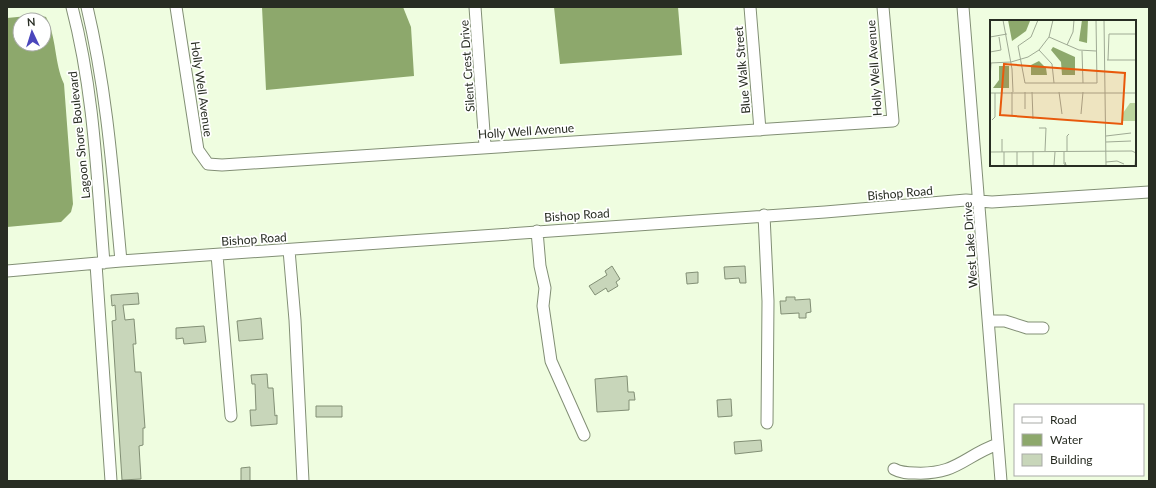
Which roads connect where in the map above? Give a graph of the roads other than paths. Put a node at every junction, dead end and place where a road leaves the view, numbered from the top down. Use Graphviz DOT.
graph roads {
  1 [pos="72,7"];
  2 [pos="87,7"];
  3 [pos="176,7"];
  4 [pos="475,7"];
  5 [pos="750,7"];
  6 [pos="883,7"];
  7 [pos="964,7"];
  8 [pos="760,130"];
  9 [pos="485,146"];
  10 [pos="1149,192"];
  11 [pos="980,202"];
  12 [pos="764,215"];
  13 [pos="537,231"];
  14 [pos="289,250"];
  15 [pos="217,255"];
  16 [pos="121,261"];
  17 [pos="100,263"];
  18 [pos="7,271"];
  19 [pos="989,321"];
  20 [pos="1042,328"];
  21 [pos="231,416"];
  22 [pos="767,423"];
  23 [pos="584,435"];
  24 [pos="998,444"];
  25 [pos="894,469"];
  26 [pos="111,481"];
  27 [pos="303,481"];
  28 [pos="1001,481"];
  1 -- 17 [label="street, Lagoon Shore Boulevard"];
  2 -- 16 [label="street"];
  3 -- 9 [label="street, Holly Well Avenue"];
  4 -- 9 [label="street, Silent Crest Drive"];
  5 -- 8 [label="street, Blue Walk Street"];
  6 -- 8 [label="street, Holly Well Avenue"];
  7 -- 11 [label="street, West Lake Drive"];
  8 -- 9 [label="street, Holly Well Avenue"];
  10 -- 11 [label="street, Bishop Road"];
  11 -- 12 [label="street, Bishop Road"];
  11 -- 19 [label="street, West Lake Drive"];
  12 -- 13 [label="street, Bishop Road"];
  12 -- 22 [label="street"];
  13 -- 14 [label="street, Bishop Road"];
  13 -- 23 [label="street"];
  14 -- 15 [label="street, Bishop Road"];
  14 -- 27 [label="street"];
  15 -- 16 [label="street, Bishop Road"];
  15 -- 21 [label="street"];
  16 -- 17 [label="street, Bishop Road"];
  17 -- 18 [label="street, Bishop Road"];
  17 -- 26 [label="street, Lagoon Shore Boulevard"];
  19 -- 20 [label="street"];
  19 -- 24 [label="street, West Lake Drive"];
  24 -- 25 [label="street"];
  24 -- 28 [label="street, West Lake Drive"];
}
